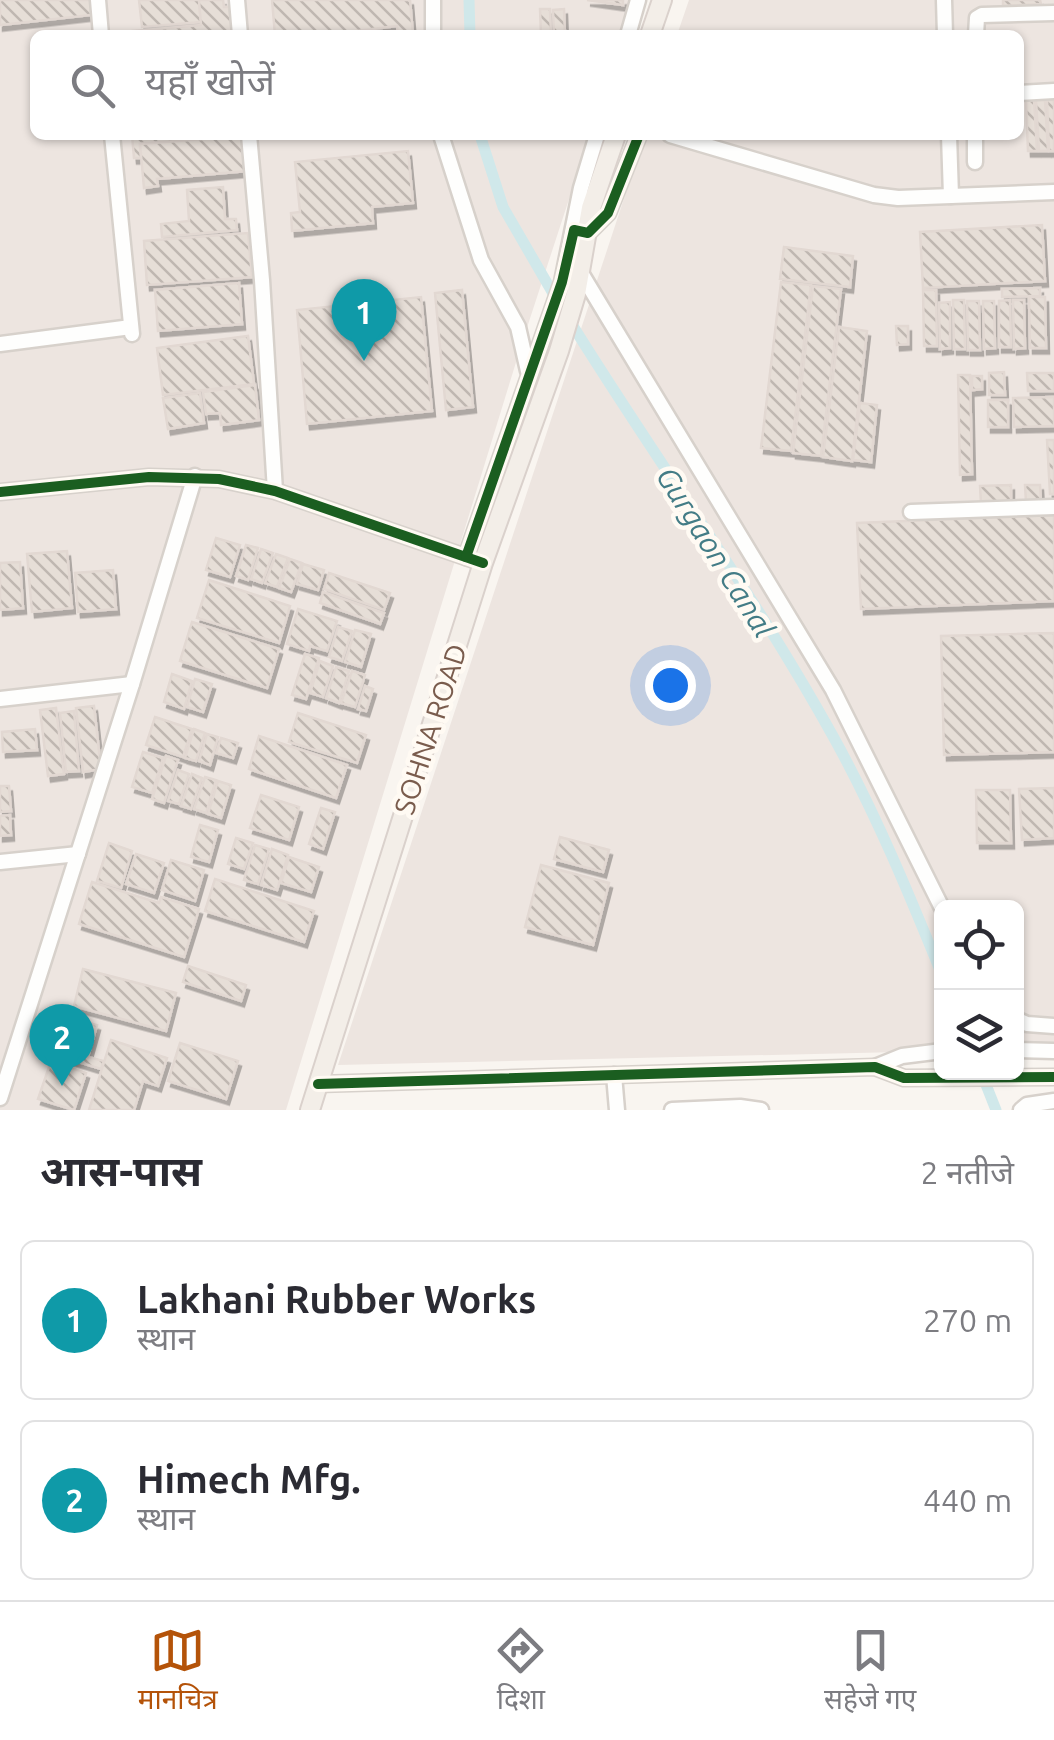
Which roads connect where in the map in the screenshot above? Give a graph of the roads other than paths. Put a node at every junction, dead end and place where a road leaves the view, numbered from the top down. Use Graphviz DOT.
graph roads {
  1 [pos="98,0"];
  2 [pos="237,0"];
  3 [pos="433,0"];
  4 [pos="638,0"];
  5 [pos="662,0"];
  6 [pos="944,0"];
  7 [pos="1054,13"];
  8 [pos="945,18"];
  9 [pos="977,18"];
  10 [pos="101,30"];
  11 [pos="240,30"];
  12 [pos="433,30"];
  13 [pos="629,30"];
  14 [pos="652,30"];
  15 [pos="946,30"];
  16 [pos="976,30"];
  17 [pos="1054,91"];
  18 [pos="1024,92"];
  19 [pos="113,140"];
  20 [pos="249,140"];
  21 [pos="444,140"];
  22 [pos="595,140"];
  23 [pos="614,140"];
  24 [pos="637,140"];
  25 [pos="687,140"];
  26 [pos="949,140"];
  27 [pos="975,140"];
  28 [pos="950,160"];
  29 [pos="1054,192"];
  30 [pos="950,196"];
  31 [pos="581,232"];
  32 [pos="581,272"];
  33 [pos="569,288"];
  34 [pos="0,344"];
  35 [pos="529,376"];
  36 [pos="194,476"];
  37 [pos="275,491"];
  38 [pos="0,492"];
  39 [pos="1054,507"];
  40 [pos="912,512"];
  41 [pos="475,560"];
  42 [pos="132,684"];
  43 [pos="0,698"];
  44 [pos="78,854"];
  45 [pos="0,862"];
  46 [pos="938,900"];
  47 [pos="1024,1023"];
  48 [pos="1054,1026"];
  49 [pos="1024,1050"];
  50 [pos="1054,1050"];
  51 [pos="934,1052"];
  52 [pos="875,1067"];
  53 [pos="614,1075"];
  54 [pos="1054,1077"];
  55 [pos="318,1084"];
  56 [pos="0,1098"];
  57 [pos="1054,1101"];
  58 [pos="310,1110"];
  59 [pos="617,1110"];
  60 [pos="672,1110"];
  61 [pos="761,1110"];
  62 [pos="1021,1110"];
  1 -- 10 [label="street"];
  2 -- 11 [label="street"];
  3 -- 12 [label="street"];
  4 -- 13 [label="street"];
  5 -- 14 [label="main road"];
  6 -- 8 [label="street"];
  7 -- 9 [label="street"];
  8 -- 9 [label="street"];
  8 -- 15 [label="street"];
  9 -- 16 [label="street"];
  17 -- 18 [label="street"];
  19 -- 34 [label="street"];
  20 -- 37 [label="street"];
  21 -- 35 [label="street"];
  22 -- 31 [label="street"];
  23 -- 31 [label="main road, SOHNA ROAD"];
  24 -- 31 [label="street"];
  25 -- 30 [label="street"];
  26 -- 28 [label="street"];
  27 -- 28 [label="street"];
  28 -- 30 [label="street"];
  29 -- 30 [label="street"];
  31 -- 32 [label="main road, SOHNA ROAD"];
  31 -- 33 [label="street"];
  32 -- 33 [label="main road, SOHNA ROAD"];
  32 -- 46 [label="street"];
  33 -- 35 [label="street"];
  33 -- 41 [label="main road, SOHNA ROAD"];
  35 -- 41 [label="street"];
  36 -- 37 [label="street"];
  36 -- 38 [label="street"];
  36 -- 42 [label="street"];
  37 -- 41 [label="street"];
  39 -- 40 [label="street"];
  41 -- 55 [label="main road, SOHNA ROAD"];
  42 -- 43 [label="street"];
  42 -- 44 [label="street"];
  44 -- 45 [label="street"];
  44 -- 56 [label="street"];
  47 -- 48 [label="street"];
  49 -- 50 [label="street"];
  51 -- 52 [label="street"];
  52 -- 53 [label="street"];
  52 -- 54 [label="street"];
  53 -- 55 [label="street"];
  53 -- 59 [label="street"];
  55 -- 58 [label="main road, SOHNA ROAD"];
  57 -- 62 [label="street"];
  60 -- 61 [label="street"];
}
